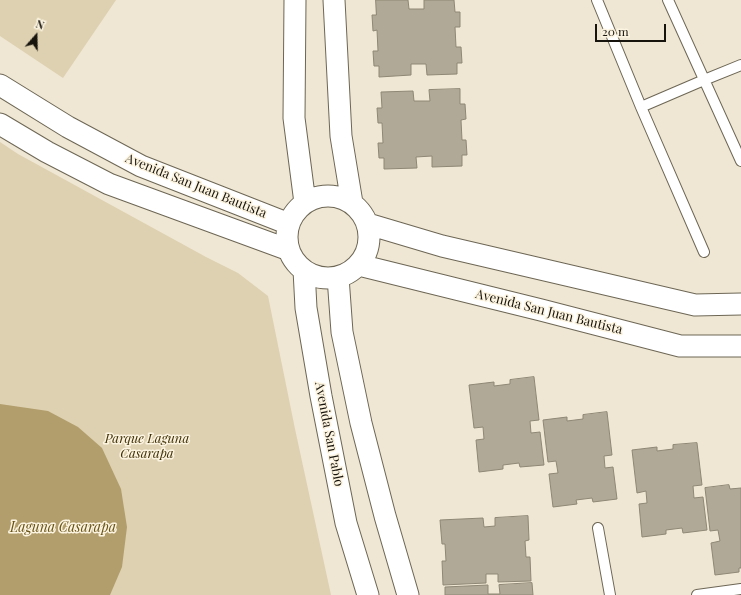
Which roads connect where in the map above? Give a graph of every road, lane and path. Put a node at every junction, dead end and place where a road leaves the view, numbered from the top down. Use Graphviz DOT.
graph roads {
  1 [pos="295,0"];
  2 [pos="334,0"];
  3 [pos="597,0"];
  4 [pos="668,0"];
  5 [pos="741,65"];
  6 [pos="704,80"];
  7 [pos="0,85"];
  8 [pos="641,107"];
  9 [pos="0,124"];
  10 [pos="741,161"];
  11 [pos="305,203"];
  12 [pos="352,203"];
  13 [pos="289,224"];
  14 [pos="368,224"];
  15 [pos="289,250"];
  16 [pos="704,252"];
  17 [pos="359,265"];
  18 [pos="304,270"];
  19 [pos="338,277"];
  20 [pos="741,304"];
  21 [pos="741,346"];
  22 [pos="598,528"];
  23 [pos="741,588"];
  24 [pos="368,595"];
  25 [pos="408,595"];
  26 [pos="610,595"];
  27 [pos="697,595"];
  1 -- 11 [label="street"];
  2 -- 12 [label="street"];
  3 -- 8 [label="lane"];
  4 -- 6 [label="lane"];
  5 -- 6 [label="lane"];
  6 -- 8 [label="lane"];
  6 -- 10 [label="lane"];
  7 -- 13 [label="street, Avenida San Juan Bautista"];
  8 -- 16 [label="lane"];
  9 -- 15 [label="street, Avenida San Juan Bautista"];
  11 -- 12 [label="street"];
  11 -- 13 [label="street"];
  12 -- 14 [label="street"];
  13 -- 15 [label="street"];
  14 -- 17 [label="street"];
  14 -- 20 [label="street"];
  15 -- 18 [label="street"];
  17 -- 19 [label="street"];
  17 -- 21 [label="street, Avenida San Juan Bautista"];
  18 -- 19 [label="street"];
  18 -- 24 [label="street, Avenida San Pablo"];
  19 -- 25 [label="street"];
  22 -- 26 [label="lane"];
  23 -- 27 [label="lane"];
}
